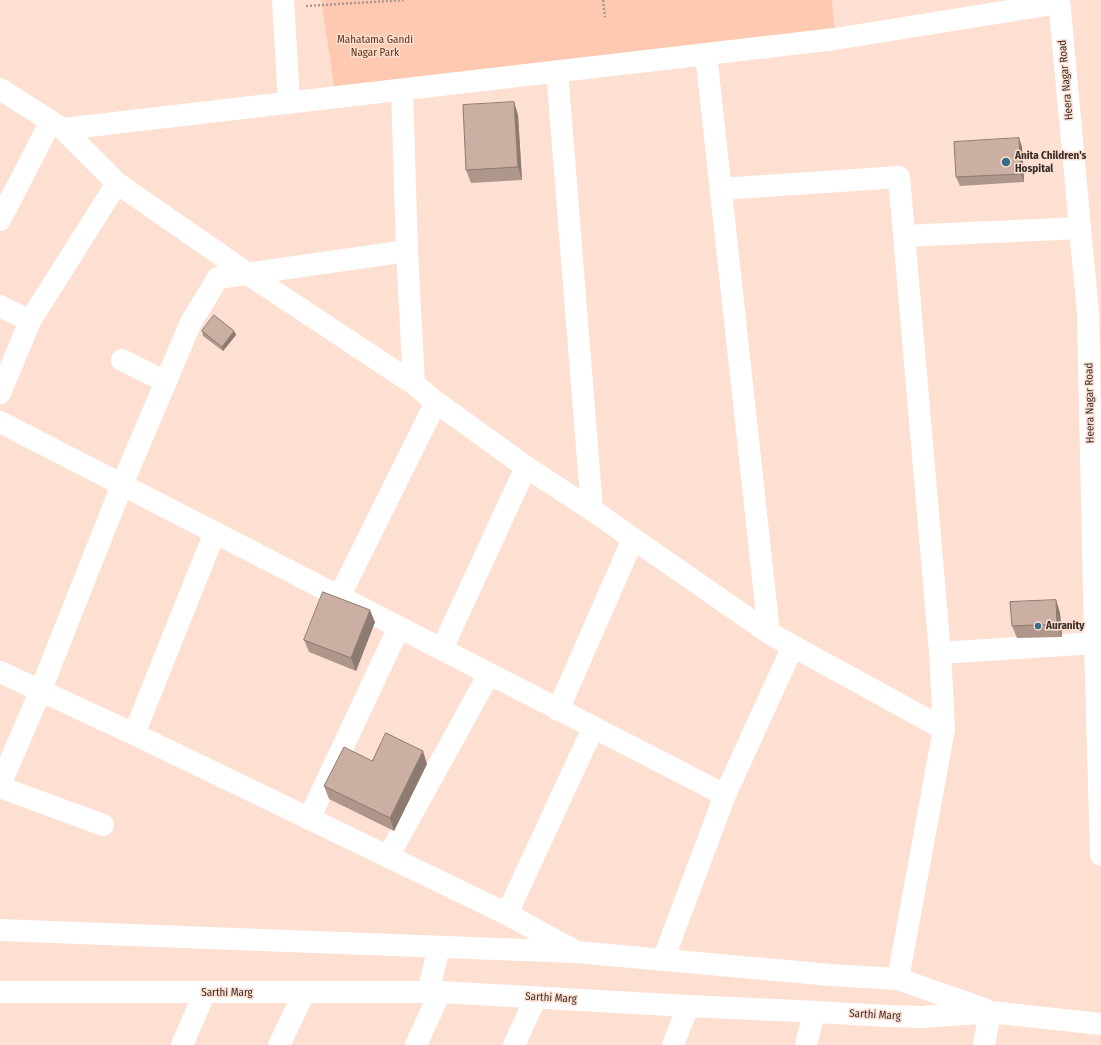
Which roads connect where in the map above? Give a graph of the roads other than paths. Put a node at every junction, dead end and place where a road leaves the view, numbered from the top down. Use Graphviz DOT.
graph roads {
  1 [pos="1059,1"];
  2 [pos="283,4"];
  3 [pos="706,54"];
  4 [pos="557,72"];
  5 [pos="0,89"];
  6 [pos="402,90"];
  7 [pos="289,103"];
  8 [pos="57,125"];
  9 [pos="117,183"];
  10 [pos="721,189"];
  11 [pos="0,220"];
  12 [pos="1080,228"];
  13 [pos="904,236"];
  14 [pos="407,251"];
  15 [pos="248,274"];
  16 [pos="0,306"];
  17 [pos="1095,314"];
  18 [pos="30,321"];
  19 [pos="122,360"];
  20 [pos="166,382"];
  21 [pos="414,384"];
  22 [pos="0,393"];
  23 [pos="436,402"];
  24 [pos="0,422"];
  25 [pos="526,467"];
  26 [pos="122,485"];
  27 [pos="592,510"];
  28 [pos="215,532"];
  29 [pos="633,539"];
  30 [pos="339,597"];
  31 [pos="399,627"];
  32 [pos="769,633"];
  33 [pos="1095,643"];
  34 [pos="793,646"];
  35 [pos="442,649"];
  36 [pos="940,653"];
  37 [pos="0,672"];
  38 [pos="489,674"];
  39 [pos="40,692"];
  40 [pos="558,710"];
  41 [pos="593,728"];
  42 [pos="944,729"];
  43 [pos="134,734"];
  44 [pos="0,786"];
  45 [pos="724,795"];
  46 [pos="309,819"];
  47 [pos="103,825"];
  48 [pos="1101,855"];
  49 [pos="388,857"];
  50 [pos="507,914"];
  51 [pos="0,930"];
  52 [pos="439,947"];
  53 [pos="576,952"];
  54 [pos="663,960"];
  55 [pos="898,979"];
  56 [pos="0,992"];
  57 [pos="205,992"];
  58 [pos="434,992"];
  59 [pos="304,993"];
  60 [pos="536,997"];
  61 [pos="688,1006"];
  62 [pos="814,1012"];
  63 [pos="990,1012"];
  64 [pos="1101,1024"];
  65 [pos="182,1045"];
  66 [pos="280,1045"];
  67 [pos="416,1045"];
  68 [pos="514,1045"];
  69 [pos="673,1045"];
  70 [pos="806,1045"];
  71 [pos="984,1045"];
  1 -- 3 [label="street"];
  1 -- 12 [label="street, Heera Nagar Road"];
  2 -- 7 [label="street"];
  3 -- 4 [label="street"];
  3 -- 10 [label="street"];
  4 -- 6 [label="street"];
  4 -- 27 [label="street"];
  5 -- 8 [label="street"];
  6 -- 7 [label="street"];
  6 -- 14 [label="street"];
  7 -- 8 [label="street"];
  8 -- 9 [label="street"];
  8 -- 11 [label="street"];
  9 -- 15 [label="street"];
  9 -- 18 [label="street"];
  10 -- 13 [label="street"];
  10 -- 32 [label="street"];
  12 -- 13 [label="street"];
  12 -- 17 [label="street, Heera Nagar Road"];
  13 -- 36 [label="street"];
  14 -- 15 [label="street"];
  14 -- 21 [label="street"];
  15 -- 20 [label="street"];
  15 -- 21 [label="street"];
  16 -- 18 [label="street"];
  17 -- 33 [label="street, Heera Nagar Road"];
  18 -- 22 [label="street"];
  19 -- 20 [label="street"];
  20 -- 26 [label="street"];
  21 -- 23 [label="street"];
  23 -- 25 [label="street"];
  23 -- 30 [label="street"];
  24 -- 26 [label="street"];
  25 -- 27 [label="street"];
  25 -- 35 [label="street"];
  26 -- 28 [label="street"];
  26 -- 39 [label="street"];
  27 -- 29 [label="street"];
  28 -- 30 [label="street"];
  28 -- 43 [label="street"];
  29 -- 32 [label="street"];
  29 -- 40 [label="street"];
  30 -- 31 [label="street"];
  31 -- 35 [label="street"];
  31 -- 46 [label="street"];
  32 -- 34 [label="street"];
  33 -- 36 [label="street"];
  33 -- 48 [label="street, Heera Nagar Road"];
  34 -- 42 [label="street"];
  34 -- 45 [label="street"];
  35 -- 38 [label="street"];
  36 -- 42 [label="street"];
  37 -- 39 [label="street"];
  38 -- 40 [label="street"];
  38 -- 49 [label="street"];
  39 -- 43 [label="street"];
  39 -- 44 [label="street"];
  40 -- 41 [label="street"];
  41 -- 45 [label="street"];
  41 -- 50 [label="street"];
  42 -- 55 [label="street"];
  43 -- 46 [label="street"];
  44 -- 47 [label="street"];
  45 -- 54 [label="street"];
  46 -- 49 [label="street"];
  49 -- 50 [label="street"];
  50 -- 53 [label="street"];
  51 -- 52 [label="street"];
  52 -- 53 [label="street"];
  52 -- 58 [label="street"];
  53 -- 54 [label="street"];
  54 -- 55 [label="street"];
  55 -- 63 [label="street"];
  56 -- 57 [label="street, Sarthi Marg"];
  57 -- 59 [label="street, Sarthi Marg"];
  57 -- 65 [label="street"];
  58 -- 59 [label="street, Sarthi Marg"];
  58 -- 60 [label="street, Sarthi Marg"];
  58 -- 67 [label="street"];
  59 -- 66 [label="street"];
  60 -- 61 [label="street, Sarthi Marg"];
  60 -- 68 [label="street"];
  61 -- 62 [label="street, Sarthi Marg"];
  61 -- 69 [label="street"];
  62 -- 63 [label="street, Sarthi Marg"];
  62 -- 70 [label="street"];
  63 -- 64 [label="street, Sarthi Marg"];
  63 -- 71 [label="street"];
}
